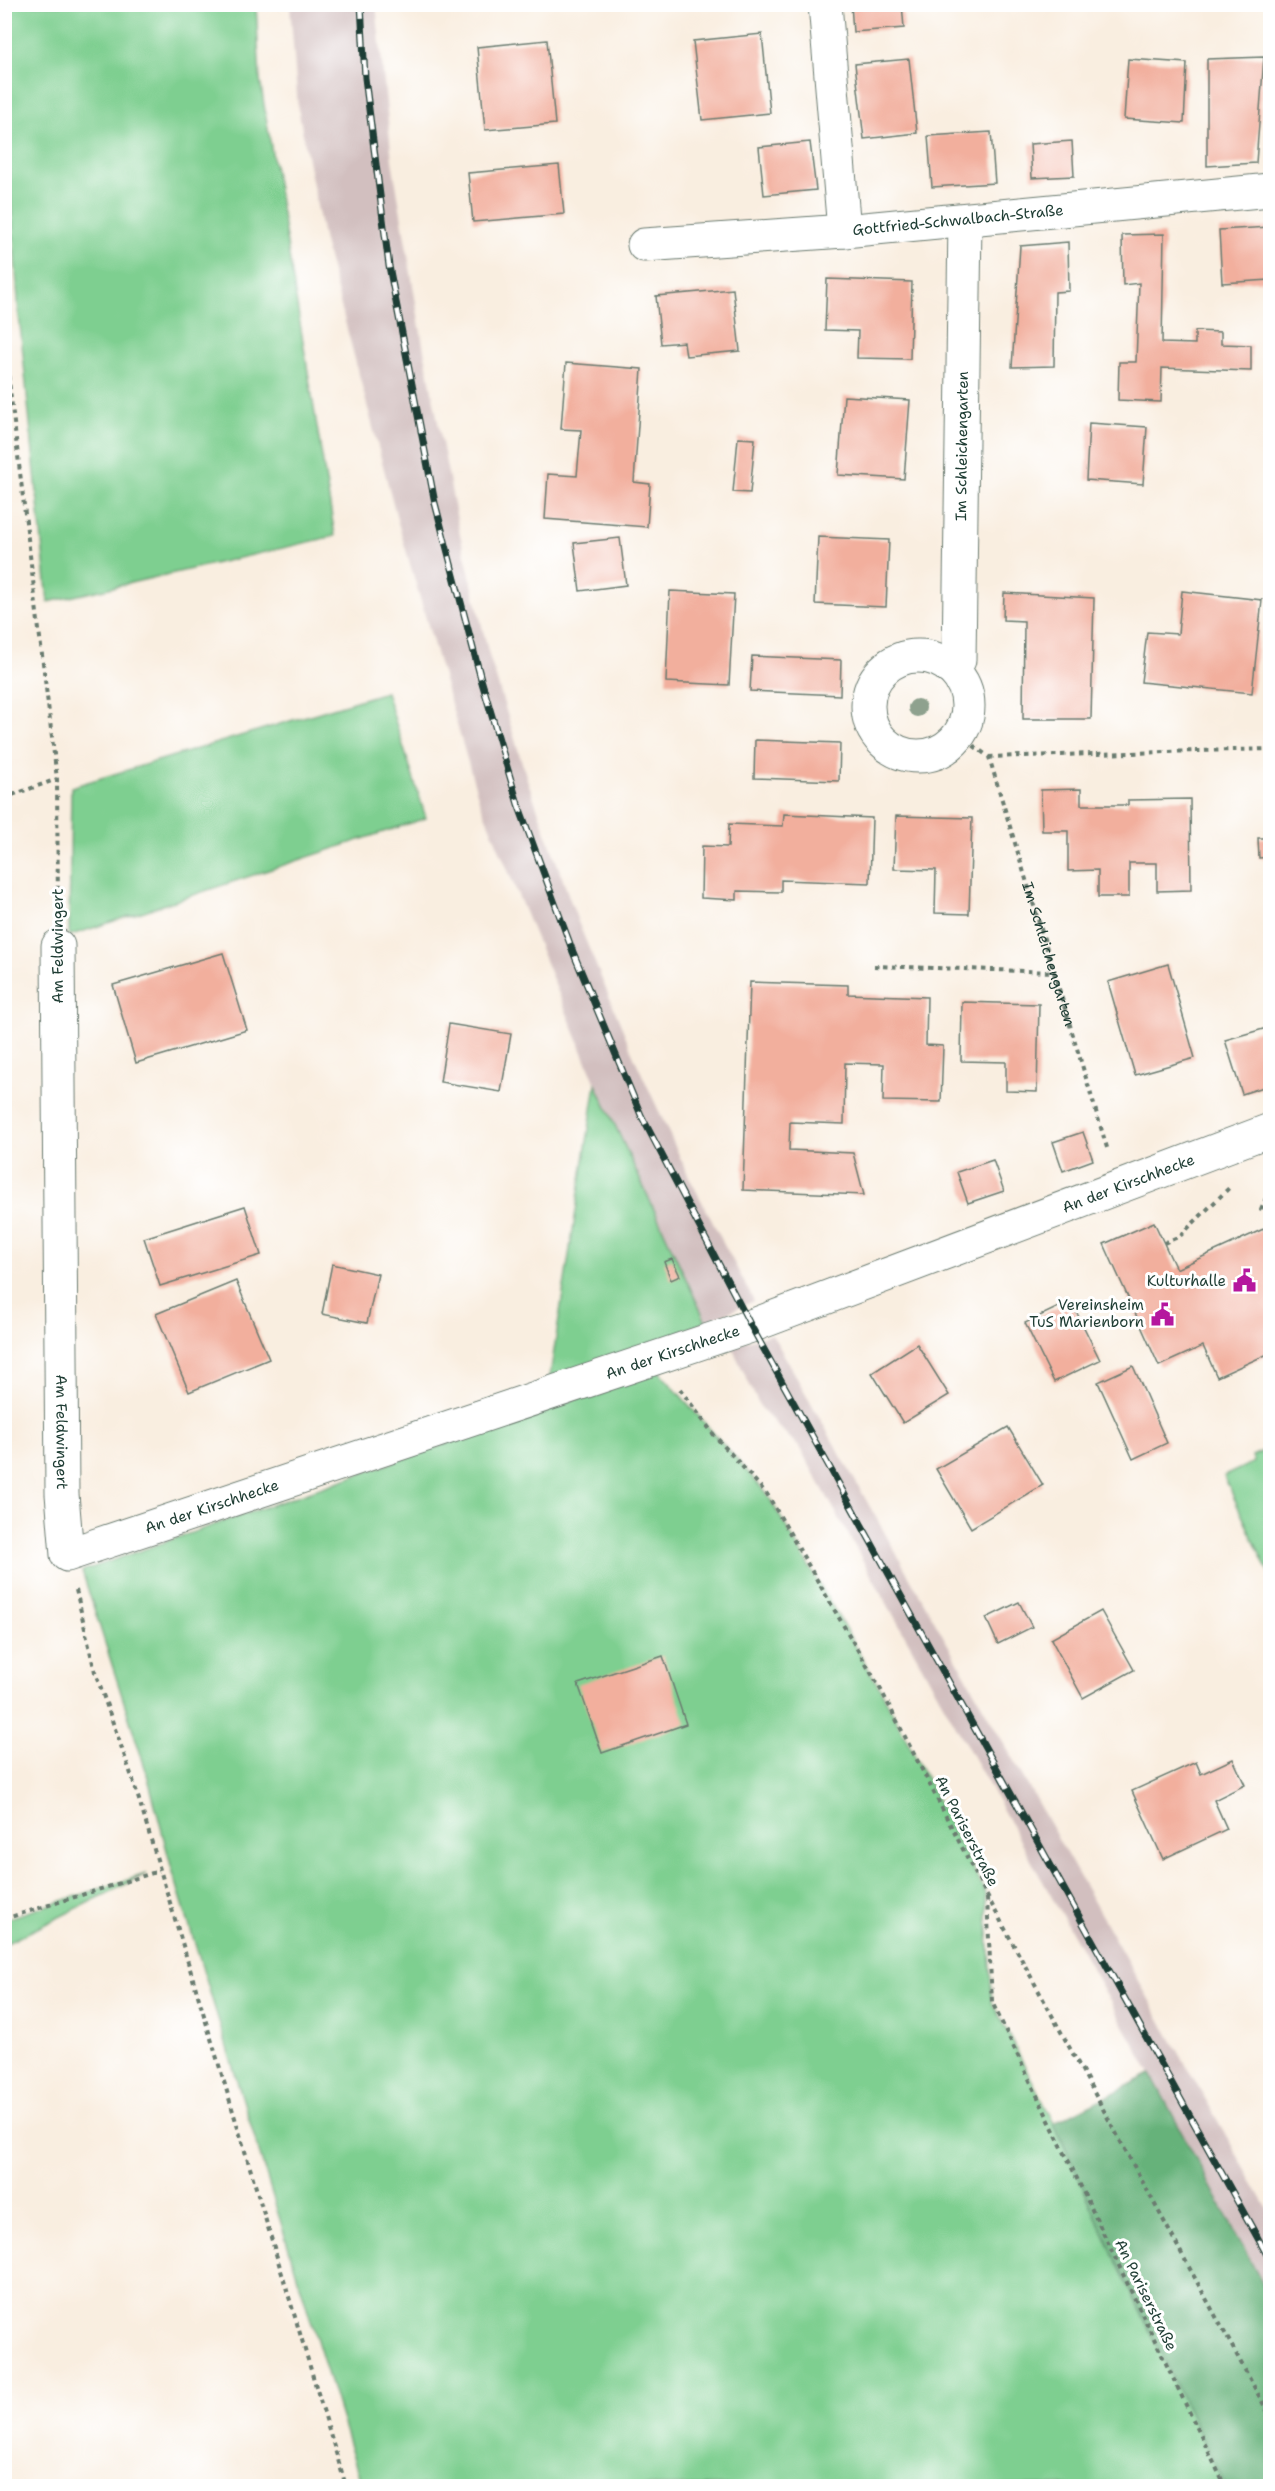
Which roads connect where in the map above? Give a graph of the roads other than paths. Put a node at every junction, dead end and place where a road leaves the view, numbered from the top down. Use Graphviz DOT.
graph roads {
  1 [pos="825,4"];
  2 [pos="1270,190"];
  3 [pos="965,220"];
  4 [pos="844,231"];
  5 [pos="644,245"];
  6 [pos="950,668"];
  7 [pos="58,946"];
  8 [pos="1270,1130"];
  9 [pos="67,1555"];
  1 -- 4 [label="street"];
  2 -- 3 [label="street, Gottfried-Schwalbach-Straße"];
  3 -- 4 [label="street, Gottfried-Schwalbach-Straße"];
  3 -- 6 [label="street, Im Schleichengarten"];
  4 -- 5 [label="street, Gottfried-Schwalbach-Straße"];
  6 -- 6 [label="street"];
  7 -- 9 [label="street, Am Feldwingert"];
  8 -- 9 [label="street, An der Kirschhecke"];
}
